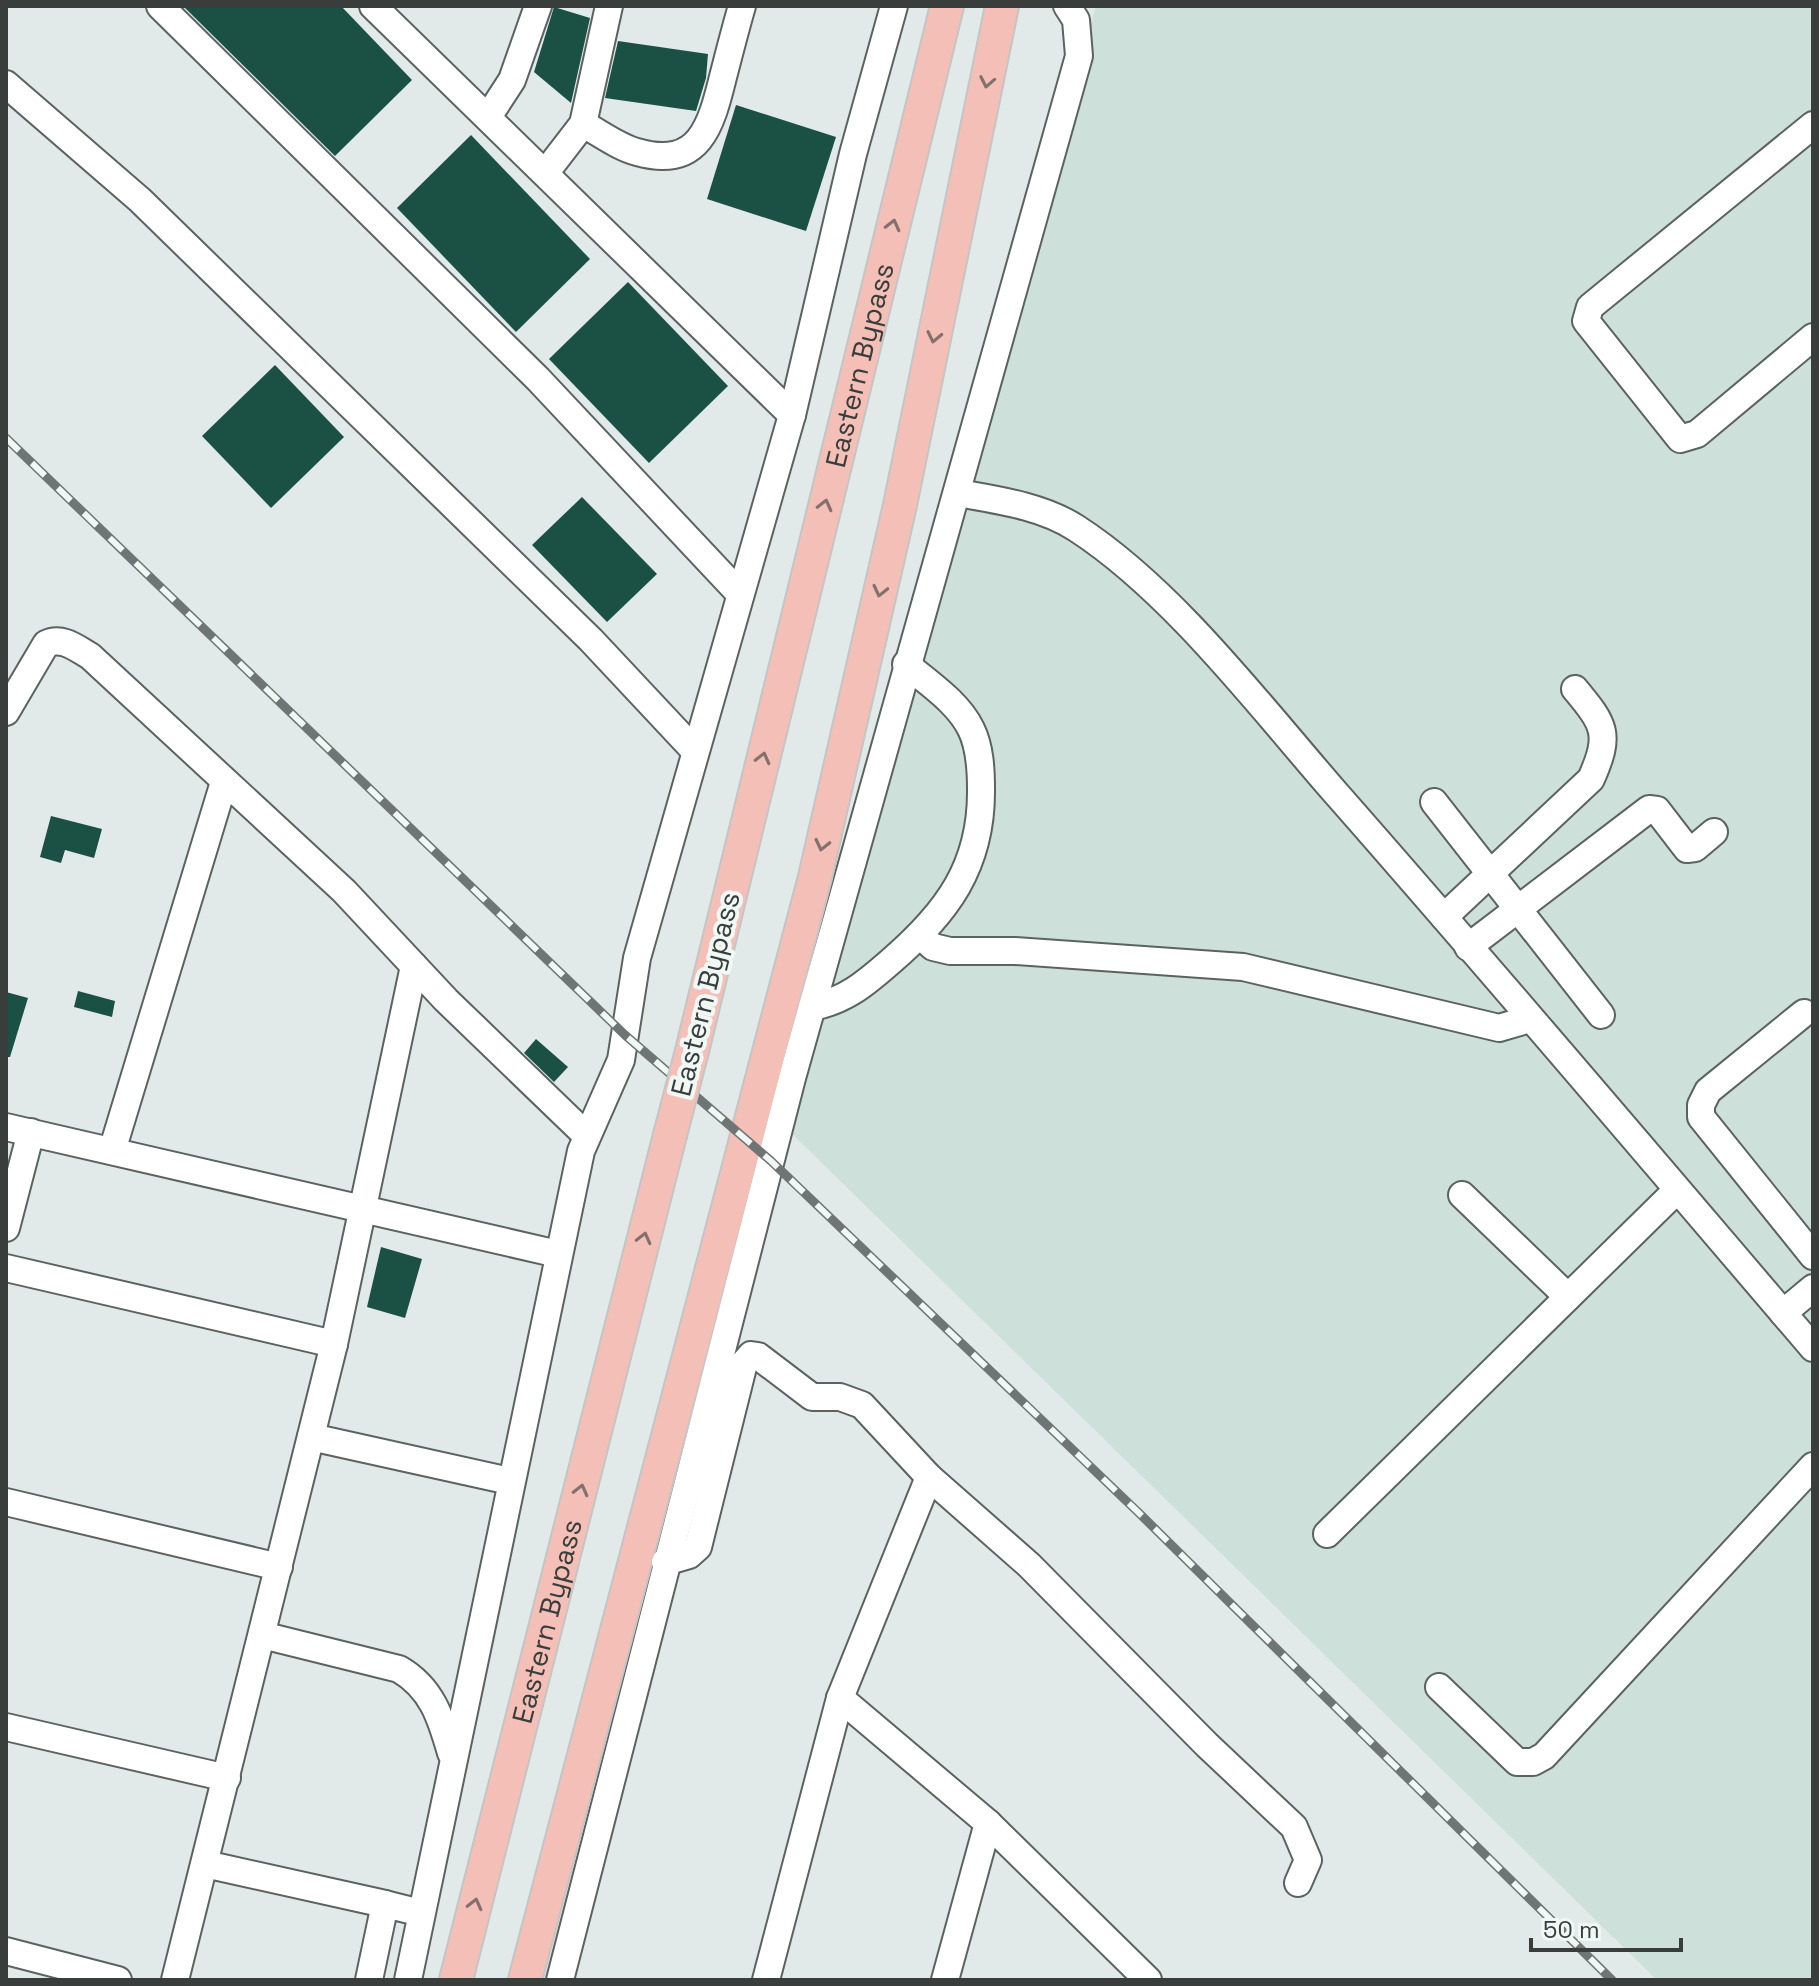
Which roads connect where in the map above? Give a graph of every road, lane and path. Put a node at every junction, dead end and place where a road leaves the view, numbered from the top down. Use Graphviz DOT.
graph roads {
  1 [pos="160,6"];
  2 [pos="373,6"];
  3 [pos="538,6"];
  4 [pos="609,6"];
  5 [pos="742,6"];
  6 [pos="894,6"];
  7 [pos="947,6"];
  8 [pos="1002,6"];
  9 [pos="1067,6"];
  10 [pos="6,84"];
  11 [pos="488,117"];
  12 [pos="583,124"];
  13 [pos="1813,125"];
  14 [pos="546,172"];
  15 [pos="1813,337"];
  16 [pos="792,415"];
  17 [pos="958,493"];
  18 [pos="740,594"];
  19 [pos="906,664"];
  20 [pos="1575,689"];
  21 [pos="6,712"];
  22 [pos="695,751"];
  23 [pos="224,782"];
  24 [pos="1434,802"];
  25 [pos="1714,832"];
  26 [pos="1490,873"];
  27 [pos="1518,908"];
  28 [pos="1444,917"];
  29 [pos="921,936"];
  30 [pos="1468,947"];
  31 [pos="414,966"];
  32 [pos="812,1007"];
  33 [pos="1804,1013"];
  34 [pos="1601,1015"];
  35 [pos="1530,1019"];
  36 [pos="18,1130"];
  37 [pos="587,1136"];
  38 [pos="112,1151"];
  39 [pos="1677,1190"];
  40 [pos="1462,1195"];
  41 [pos="362,1209"];
  42 [pos="6,1228"];
  43 [pos="558,1254"];
  44 [pos="1813,1256"];
  45 [pos="6,1268"];
  46 [pos="1813,1288"];
  47 [pos="1568,1297"];
  48 [pos="1783,1313"];
  49 [pos="334,1344"];
  50 [pos="1813,1348"];
  51 [pos="311,1437"];
  52 [pos="1813,1466"];
  53 [pos="929,1477"];
  54 [pos="510,1481"];
  55 [pos="6,1502"];
  56 [pos="1327,1534"];
  57 [pos="665,1562"];
  58 [pos="279,1567"];
  59 [pos="262,1635"];
  60 [pos="1439,1687"];
  61 [pos="840,1698"];
  62 [pos="6,1727"];
  63 [pos="453,1757"];
  64 [pos="227,1778"];
  65 [pos="988,1823"];
  66 [pos="205,1864"];
  67 [pos="1298,1883"];
  68 [pos="385,1904"];
  69 [pos="421,1913"];
  70 [pos="6,1951"];
  71 [pos="1135,1975"];
  72 [pos="118,1980"];
  73 [pos="175,1980"];
  74 [pos="369,1980"];
  75 [pos="408,1980"];
  76 [pos="456,1980"];
  77 [pos="525,1980"];
  78 [pos="560,1980"];
  79 [pos="766,1980"];
  80 [pos="945,1980"];
  1 -- 18 [label="street"];
  2 -- 11 [label="street"];
  3 -- 11 [label="street"];
  4 -- 12 [label="street"];
  5 -- 12 [label="street"];
  6 -- 16 [label="street"];
  76 -- 7 [label="main road, Eastern Bypass, one-way, bridge"];
  8 -- 77 [label="main road, one-way"];
  9 -- 17 [label="street"];
  10 -- 22 [label="street"];
  11 -- 14 [label="street"];
  12 -- 14 [label="street"];
  13 -- 15 [label="street"];
  14 -- 16 [label="street"];
  16 -- 18 [label="street"];
  17 -- 19 [label="street"];
  17 -- 28 [label="street"];
  18 -- 22 [label="street"];
  19 -- 29 [label="street"];
  19 -- 32 [label="street"];
  20 -- 26 [label="street"];
  21 -- 23 [label="street"];
  22 -- 37 [label="street"];
  23 -- 31 [label="street"];
  23 -- 38 [label="street"];
  24 -- 26 [label="street"];
  25 -- 27 [label="street"];
  26 -- 27 [label="street"];
  26 -- 28 [label="street"];
  27 -- 30 [label="street"];
  27 -- 34 [label="street"];
  28 -- 30 [label="street"];
  29 -- 32 [label="street"];
  29 -- 35 [label="street"];
  30 -- 35 [label="street"];
  31 -- 37 [label="street"];
  31 -- 41 [label="street"];
  32 -- 57 [label="street"];
  33 -- 44 [label="street"];
  35 -- 39 [label="street"];
  36 -- 38 [label="street"];
  36 -- 42 [label="street"];
  37 -- 43 [label="street"];
  38 -- 41 [label="street"];
  39 -- 47 [label="street"];
  39 -- 48 [label="street"];
  40 -- 47 [label="street"];
  41 -- 43 [label="street"];
  41 -- 49 [label="street"];
  43 -- 54 [label="street"];
  45 -- 49 [label="street"];
  46 -- 48 [label="street"];
  47 -- 56 [label="street"];
  48 -- 50 [label="street"];
  49 -- 51 [label="street"];
  51 -- 54 [label="street"];
  51 -- 58 [label="street"];
  52 -- 60 [label="street"];
  53 -- 57 [label="street"];
  53 -- 61 [label="street"];
  53 -- 67 [label="street"];
  54 -- 63 [label="street"];
  55 -- 58 [label="street"];
  57 -- 78 [label="street"];
  58 -- 59 [label="street"];
  59 -- 63 [label="street"];
  59 -- 64 [label="street"];
  61 -- 65 [label="street"];
  61 -- 79 [label="street"];
  62 -- 64 [label="street"];
  63 -- 69 [label="street"];
  64 -- 66 [label="street"];
  65 -- 71 [label="street"];
  65 -- 80 [label="street"];
  66 -- 68 [label="street"];
  66 -- 73 [label="street"];
  68 -- 69 [label="street"];
  68 -- 74 [label="street"];
  69 -- 75 [label="street"];
  70 -- 72 [label="street"];
}
